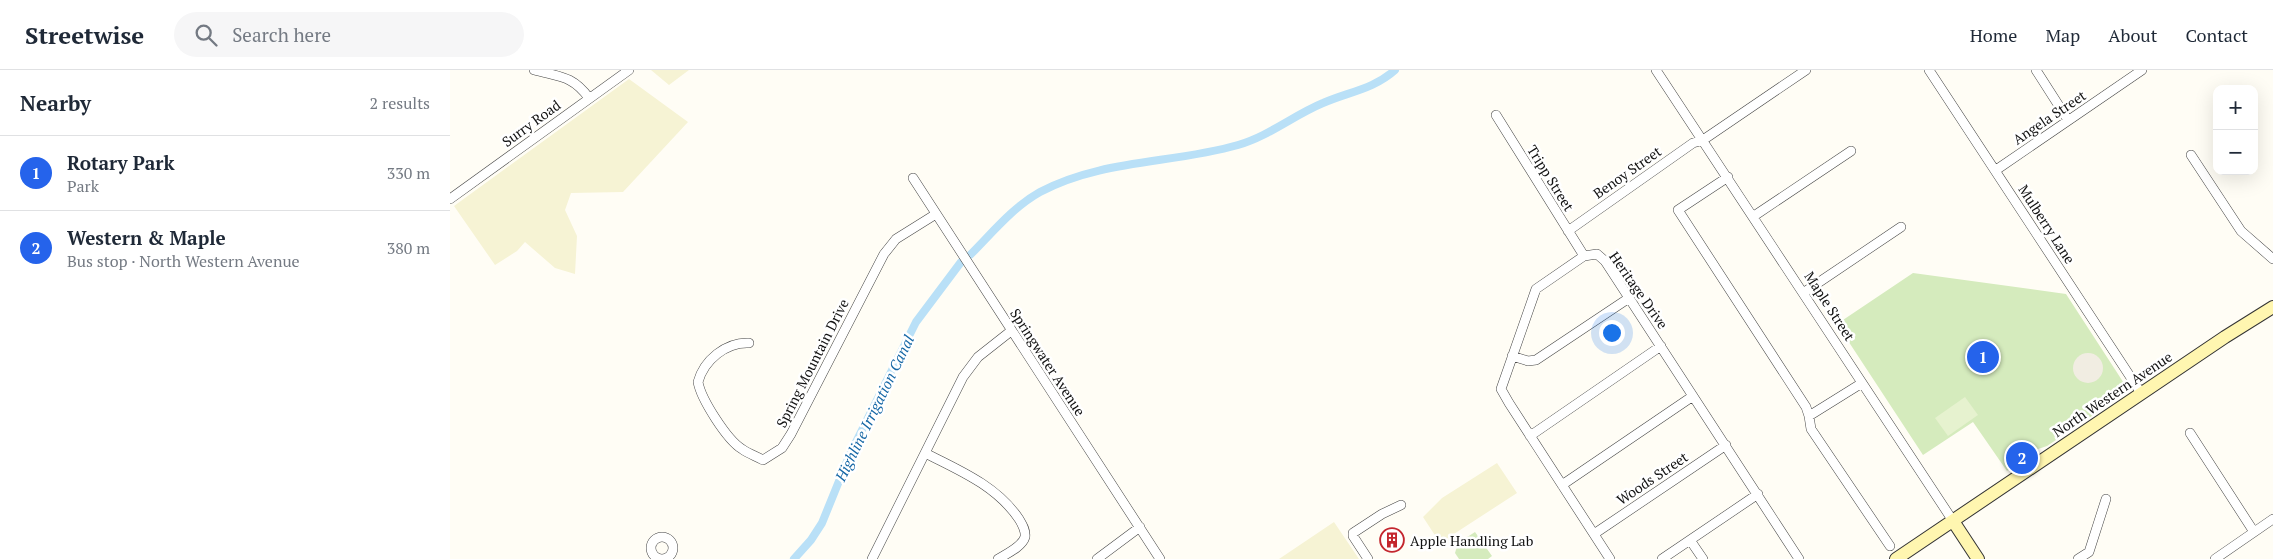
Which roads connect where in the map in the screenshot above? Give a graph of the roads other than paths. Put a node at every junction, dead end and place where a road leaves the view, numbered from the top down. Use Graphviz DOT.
graph roads {
  1 [pos="534,70"];
  2 [pos="628,70"];
  3 [pos="1656,70"];
  4 [pos="1806,70"];
  5 [pos="1929,70"];
  6 [pos="2036,70"];
  7 [pos="2140,70"];
  8 [pos="589,98"];
  9 [pos="1496,115"];
  10 [pos="2068,120"];
  11 [pos="1703,140"];
  12 [pos="1851,151"];
  13 [pos="2190,156"];
  14 [pos="1996,170"];
  15 [pos="1728,177"];
  16 [pos="913,178"];
  17 [pos="450,199"];
  18 [pos="936,214"];
  19 [pos="1754,216"];
  20 [pos="1900,227"];
  21 [pos="1568,231"];
  22 [pos="1584,256"];
  23 [pos="2273,259"];
  24 [pos="1803,292"];
  25 [pos="1629,298"];
  26 [pos="2273,307"];
  27 [pos="1011,331"];
  28 [pos="749,343"];
  29 [pos="1661,346"];
  30 [pos="1512,356"];
  31 [pos="1862,382"];
  32 [pos="2141,393"];
  33 [pos="1693,396"];
  34 [pos="1810,416"];
  35 [pos="2190,433"];
  36 [pos="1530,436"];
  37 [pos="1726,445"];
  38 [pos="925,453"];
  39 [pos="1562,485"];
  40 [pos="1758,494"];
  41 [pos="2106,499"];
  42 [pos="1401,505"];
  43 [pos="2273,519"];
  44 [pos="1953,521"];
  45 [pos="1140,527"];
  46 [pos="2254,532"];
  47 [pos="1594,534"];
  48 [pos="1690,540"];
  49 [pos="1890,546"];
  50 [pos="2092,555"];
  51 [pos="872,559"];
  52 [pos="998,559"];
  53 [pos="1097,559"];
  54 [pos="1160,559"];
  55 [pos="1368,559"];
  56 [pos="1610,559"];
  57 [pos="1662,559"];
  58 [pos="1703,559"];
  59 [pos="1800,559"];
  60 [pos="1896,559"];
  61 [pos="1978,559"];
  62 [pos="2078,559"];
  63 [pos="2215,559"];
  1 -- 8 [label="street"];
  2 -- 8 [label="street, Surry Road"];
  3 -- 11 [label="street, Maple Street"];
  4 -- 11 [label="street, Benoy Street"];
  5 -- 14 [label="street, Mulberry Lane"];
  6 -- 10 [label="street"];
  7 -- 10 [label="street, Angela Street"];
  8 -- 17 [label="street, Surry Road"];
  9 -- 21 [label="street, Tripp Street"];
  10 -- 14 [label="street, Angela Street"];
  11 -- 15 [label="street, Maple Street"];
  11 -- 21 [label="street, Benoy Street"];
  12 -- 19 [label="street"];
  13 -- 23 [label="street"];
  14 -- 32 [label="street, Mulberry Lane"];
  15 -- 19 [label="street, Maple Street"];
  15 -- 34 [label="street"];
  16 -- 18 [label="street, Springwater Avenue"];
  18 -- 27 [label="street, Springwater Avenue"];
  18 -- 28 [label="street, Spring Mountain Drive"];
  19 -- 24 [label="street, Maple Street"];
  20 -- 24 [label="street"];
  21 -- 22 [label="street, Tripp Street"];
  22 -- 25 [label="street, Heritage Drive"];
  22 -- 30 [label="street"];
  24 -- 31 [label="street, Maple Street"];
  25 -- 29 [label="street, Heritage Drive"];
  25 -- 30 [label="street"];
  26 -- 32 [label="main road, North Western Avenue"];
  27 -- 38 [label="street"];
  27 -- 45 [label="street, Springwater Avenue"];
  29 -- 33 [label="street, Heritage Drive"];
  29 -- 36 [label="street"];
  30 -- 36 [label="street"];
  31 -- 34 [label="street"];
  31 -- 44 [label="street, Maple Street"];
  32 -- 44 [label="main road, North Western Avenue"];
  33 -- 37 [label="street, Heritage Drive"];
  33 -- 39 [label="street"];
  34 -- 49 [label="street"];
  35 -- 46 [label="street"];
  36 -- 39 [label="street"];
  37 -- 40 [label="street, Heritage Drive"];
  37 -- 47 [label="street, Woods Street"];
  38 -- 51 [label="street"];
  38 -- 52 [label="street"];
  39 -- 47 [label="street"];
  40 -- 48 [label="street"];
  40 -- 59 [label="street, Heritage Drive"];
  41 -- 50 [label="street"];
  42 -- 55 [label="street"];
  43 -- 46 [label="street"];
  44 -- 60 [label="main road, North Western Avenue"];
  44 -- 61 [label="main road, Maple Street"];
  45 -- 53 [label="street"];
  45 -- 54 [label="street, Springwater Avenue"];
  46 -- 63 [label="street"];
  47 -- 56 [label="street"];
  48 -- 57 [label="street"];
  48 -- 58 [label="street"];
  50 -- 62 [label="street"];
}
